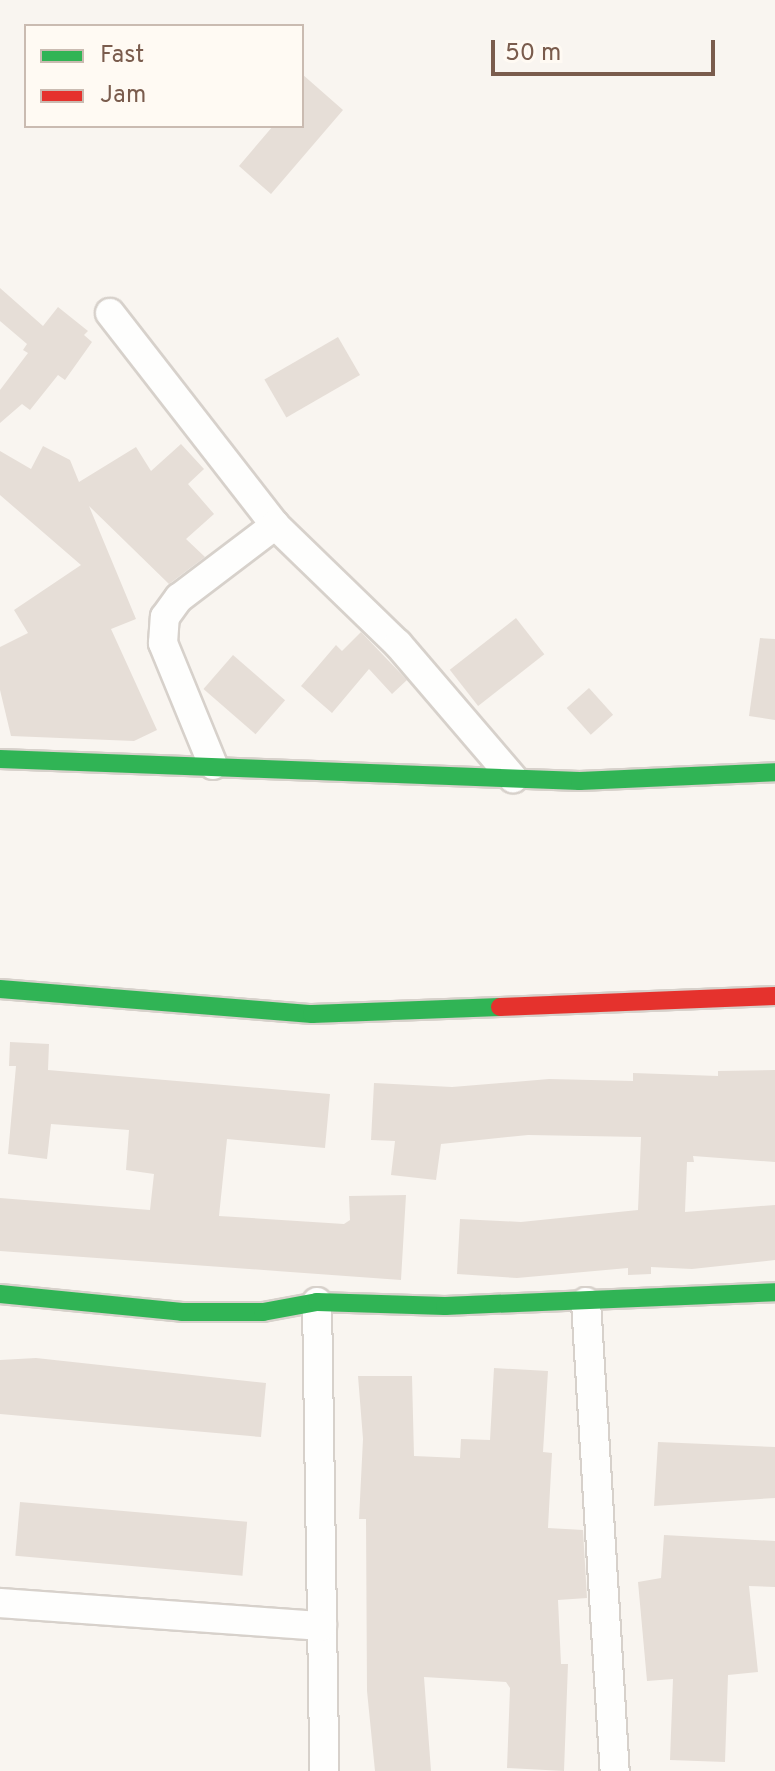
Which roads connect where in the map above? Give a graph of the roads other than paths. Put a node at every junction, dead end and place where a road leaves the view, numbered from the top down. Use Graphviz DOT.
graph roads {
  1 [pos="110,313"];
  2 [pos="275,525"];
  3 [pos="0,759"];
  4 [pos="213,765"];
  5 [pos="775,772"];
  6 [pos="513,778"];
  7 [pos="0,989"];
  8 [pos="775,996"];
  9 [pos="775,1292"];
  10 [pos="0,1294"];
  11 [pos="317,1302"];
  12 [pos="586,1302"];
  13 [pos="0,1603"];
  14 [pos="322,1626"];
  15 [pos="324,1771"];
  16 [pos="615,1771"];
  1 -- 2 [label="street"];
  2 -- 4 [label="street"];
  2 -- 6 [label="street"];
  3 -- 4 [label="street"];
  4 -- 6 [label="street"];
  5 -- 6 [label="street"];
  7 -- 8 [label="street"];
  9 -- 12 [label="street"];
  10 -- 11 [label="street"];
  11 -- 12 [label="street"];
  11 -- 14 [label="street"];
  12 -- 16 [label="street"];
  13 -- 14 [label="street"];
  14 -- 15 [label="street"];
}
